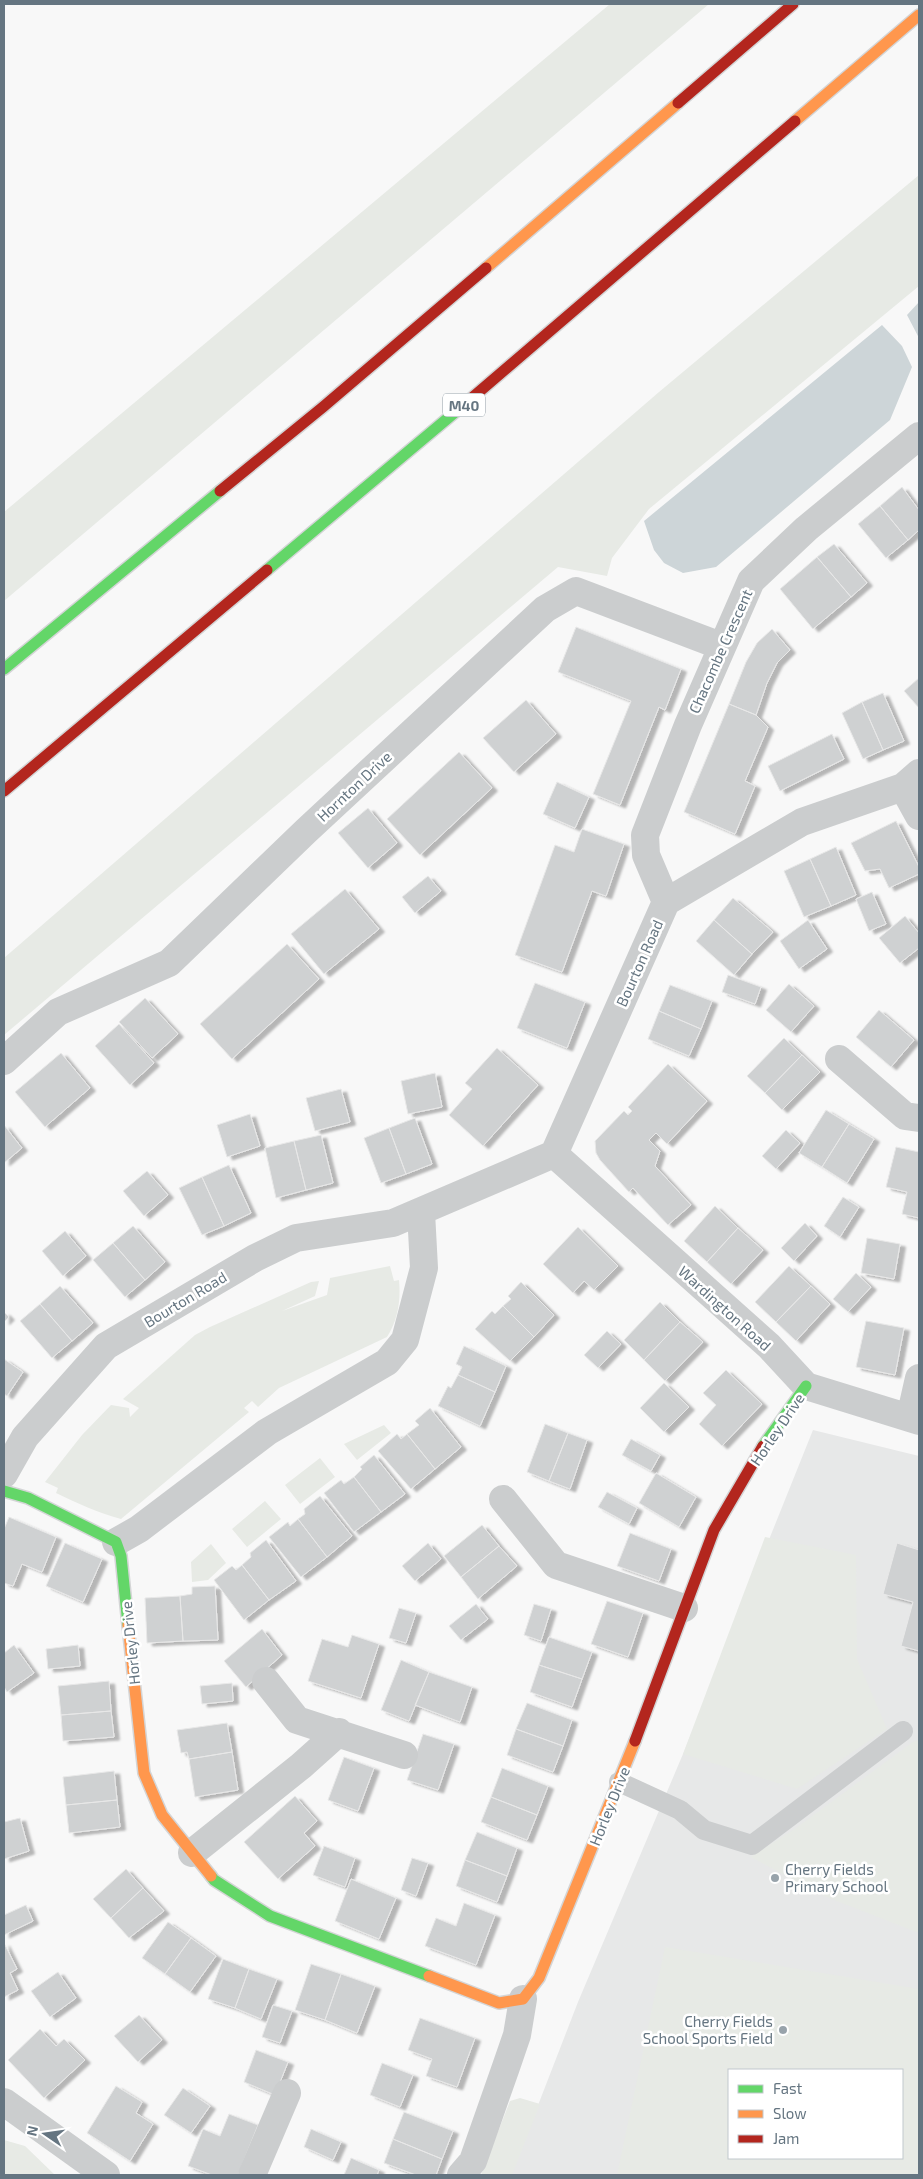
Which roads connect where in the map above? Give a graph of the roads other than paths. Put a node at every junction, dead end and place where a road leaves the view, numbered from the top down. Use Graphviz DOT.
graph roads {
  1 [pos="793,4"];
  2 [pos="919,15"];
  3 [pos="919,436"];
  4 [pos="721,646"];
  5 [pos="4,670"];
  6 [pos="911,780"];
  7 [pos="4,791"];
  8 [pos="919,816"];
  9 [pos="666,902"];
  10 [pos="840,1059"];
  11 [pos="4,1060"];
  12 [pos="919,1118"];
  13 [pos="554,1154"];
  14 [pos="422,1212"];
  15 [pos="919,1378"];
  16 [pos="806,1386"];
  17 [pos="915,1419"];
  18 [pos="4,1474"];
  19 [pos="4,1491"];
  20 [pos="503,1499"];
  21 [pos="116,1542"];
  22 [pos="684,1608"];
  23 [pos="266,1681"];
  24 [pos="903,1731"];
  25 [pos="339,1732"];
  26 [pos="404,1755"];
  27 [pos="619,1782"];
  28 [pos="192,1853"];
  29 [pos="523,1999"];
  30 [pos="287,2093"];
  31 [pos="4,2102"];
  32 [pos="106,2175"];
  33 [pos="252,2175"];
  34 [pos="461,2175"];
  1 -- 5 [label="main road"];
  2 -- 7 [label="main road, M40"];
  3 -- 4 [label="street, Chacombe Crescent"];
  4 -- 9 [label="street, Chacombe Crescent"];
  4 -- 11 [label="street, Hornton Drive"];
  6 -- 8 [label="street"];
  6 -- 9 [label="street, Bourton Road"];
  9 -- 13 [label="street, Bourton Road"];
  10 -- 12 [label="street"];
  13 -- 14 [label="street, Bourton Road"];
  13 -- 16 [label="street, Wardington Road"];
  14 -- 18 [label="street, Bourton Road"];
  14 -- 21 [label="street"];
  15 -- 17 [label="street"];
  16 -- 17 [label="street"];
  16 -- 22 [label="main road, Horley Drive"];
  19 -- 21 [label="main road"];
  20 -- 22 [label="street"];
  21 -- 28 [label="main road, Horley Drive"];
  22 -- 27 [label="main road, Horley Drive"];
  23 -- 25 [label="street"];
  24 -- 27 [label="lane"];
  25 -- 26 [label="street"];
  25 -- 28 [label="street"];
  27 -- 29 [label="main road, Horley Drive"];
  28 -- 29 [label="main road, Horley Drive"];
  29 -- 34 [label="street, Horley Drive"];
  30 -- 33 [label="street"];
  31 -- 32 [label="street"];
}
